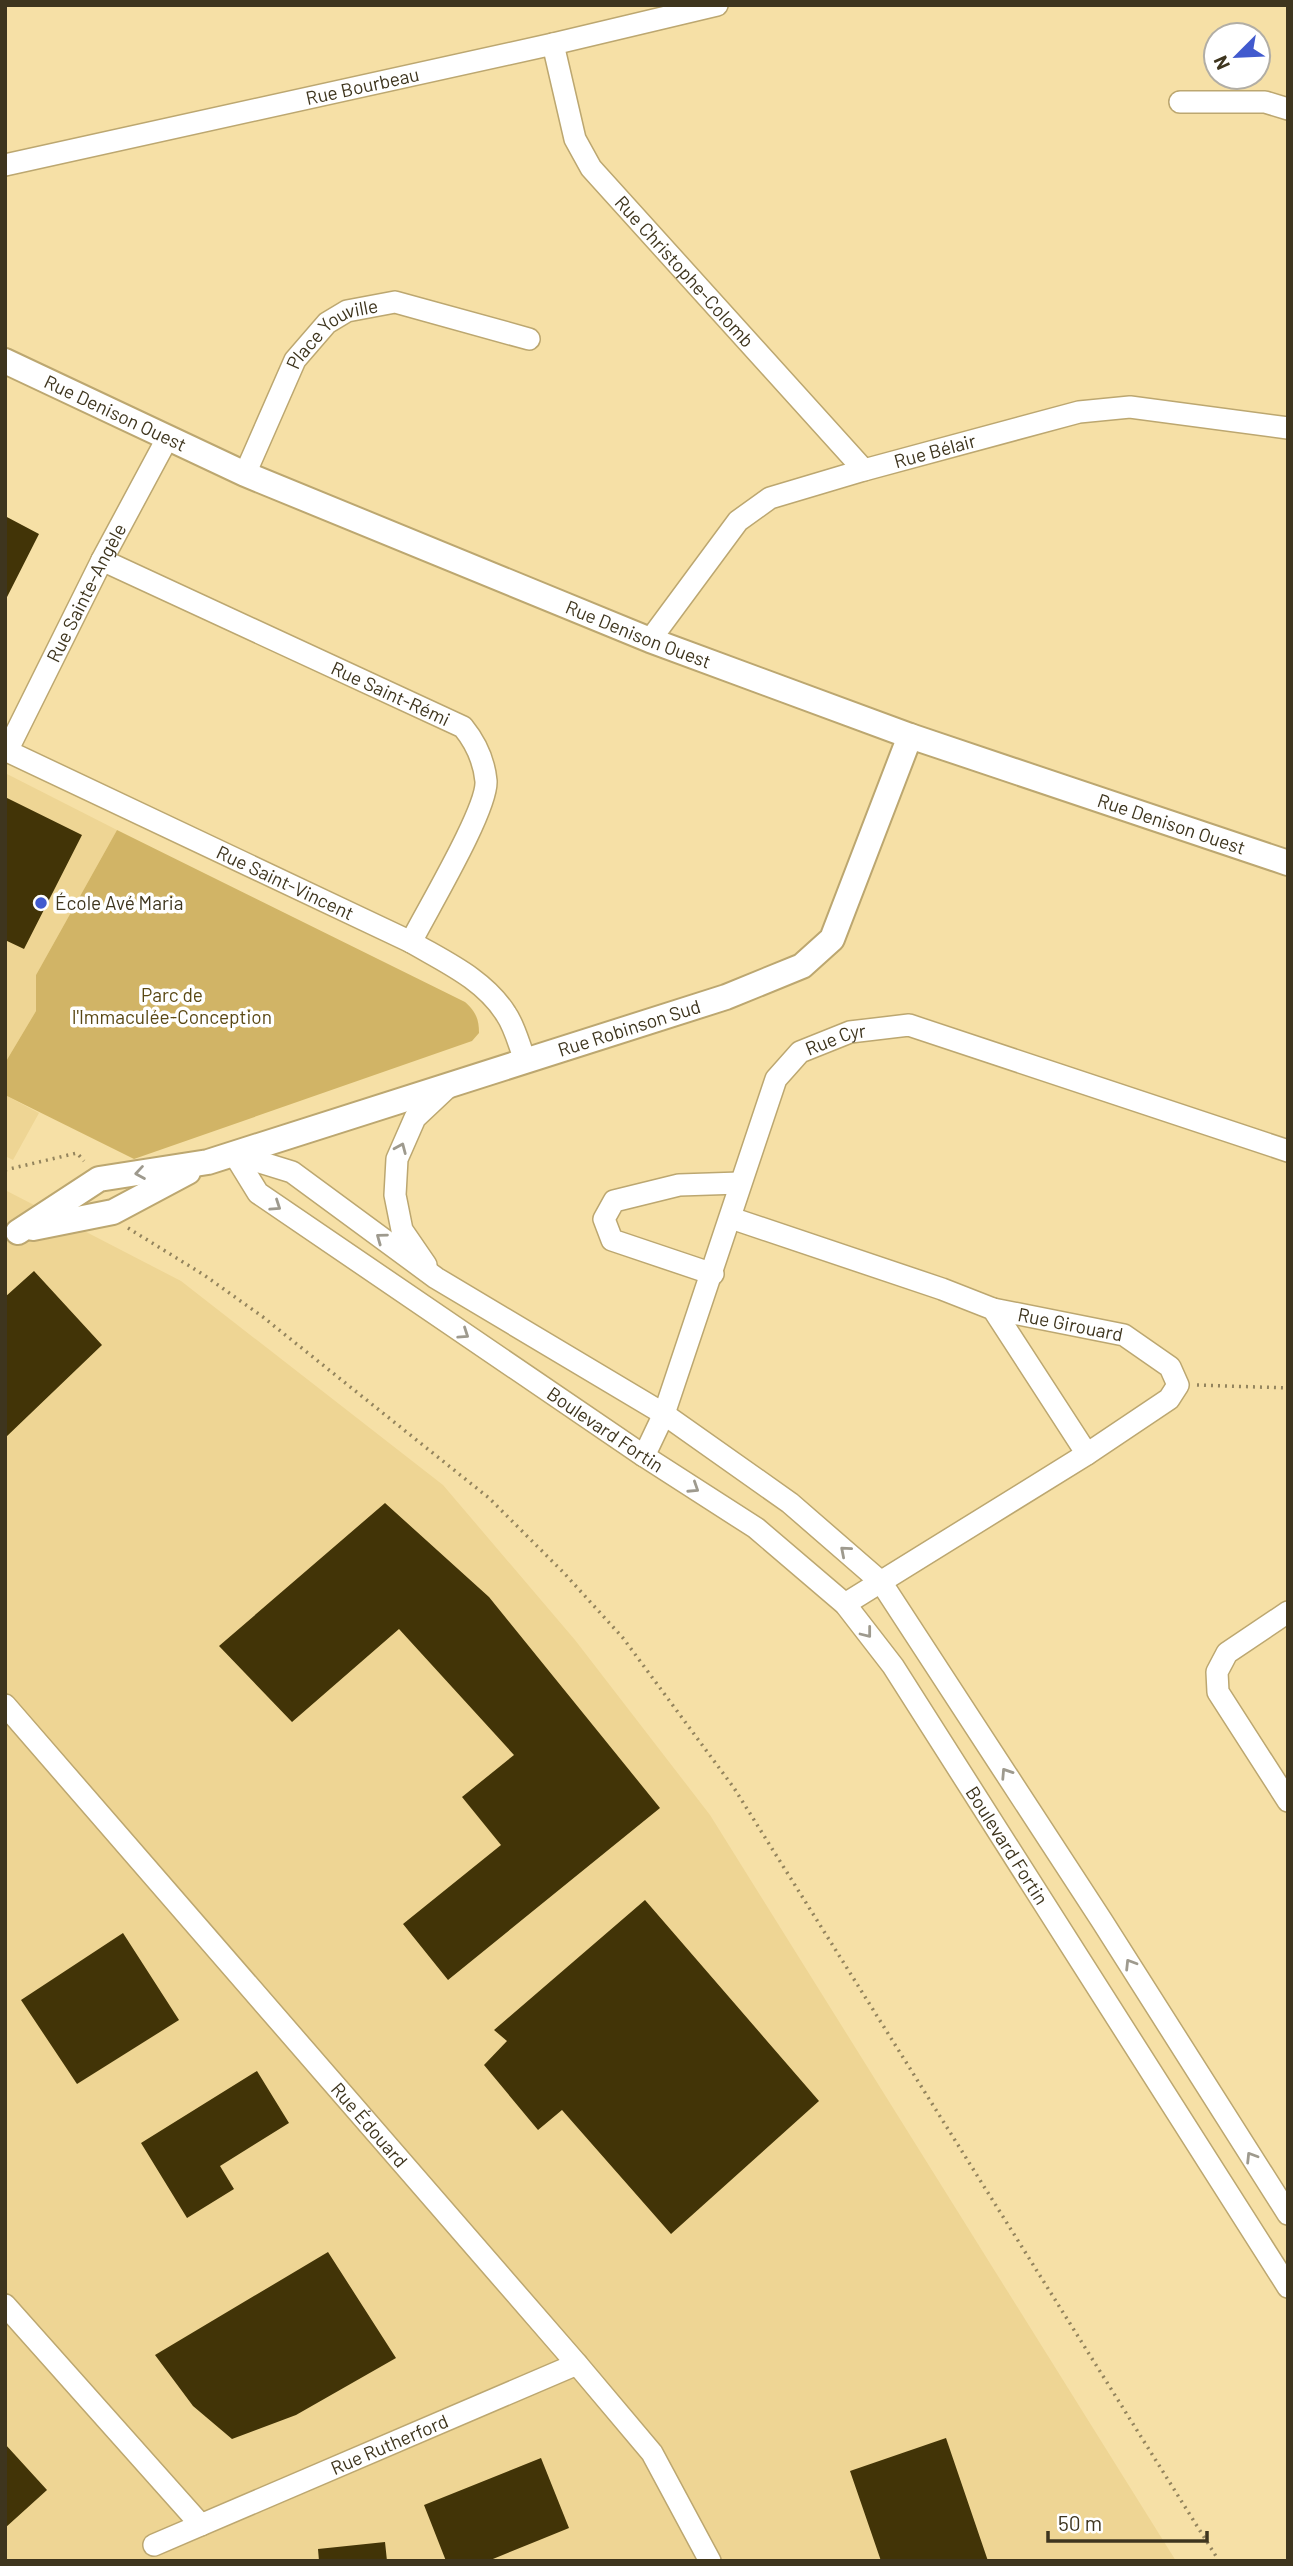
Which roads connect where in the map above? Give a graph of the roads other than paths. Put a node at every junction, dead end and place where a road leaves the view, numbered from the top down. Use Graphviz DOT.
graph roads {
  1 [pos="717,5"];
  2 [pos="553,44"];
  3 [pos="1180,102"];
  4 [pos="1288,109"];
  5 [pos="5,165"];
  6 [pos="529,339"];
  7 [pos="5,360"];
  8 [pos="1288,428"];
  9 [pos="168,437"];
  10 [pos="864,470"];
  11 [pos="245,474"];
  12 [pos="102,559"];
  13 [pos="650,640"];
  14 [pos="910,736"];
  15 [pos="6,751"];
  16 [pos="1288,863"];
  17 [pos="411,942"];
  18 [pos="525,1060"];
  19 [pos="449,1086"];
  20 [pos="1288,1151"];
  21 [pos="234,1154"];
  22 [pos="208,1162"];
  23 [pos="740,1183"];
  24 [pos="731,1218"];
  25 [pos="11,1234"];
  26 [pos="712,1274"];
  27 [pos="436,1278"];
  28 [pos="993,1309"];
  29 [pos="664,1414"];
  30 [pos="1087,1454"];
  31 [pos="644,1456"];
  32 [pos="881,1583"];
  33 [pos="845,1604"];
  34 [pos="1288,1612"];
  35 [pos="5,1705"];
  36 [pos="1288,1801"];
  37 [pos="1102,1921"];
  38 [pos="1070,1941"];
  39 [pos="1288,2214"];
  40 [pos="1288,2287"];
  41 [pos="5,2305"];
  42 [pos="578,2364"];
  43 [pos="201,2525"];
  44 [pos="154,2545"];
  45 [pos="710,2561"];
  1 -- 2 [label="street, Rue Bourbeau"];
  2 -- 5 [label="street, Rue Bourbeau"];
  2 -- 10 [label="street, Rue Christophe-Colomb"];
  3 -- 4 [label="street"];
  6 -- 11 [label="street, Place Youville"];
  7 -- 9 [label="street, Rue Denison Ouest"];
  8 -- 10 [label="street, Rue Bélair"];
  9 -- 11 [label="street, Rue Denison Ouest"];
  9 -- 12 [label="street, Rue Sainte-Angèle"];
  10 -- 13 [label="street, Rue Bélair"];
  11 -- 13 [label="street, Rue Denison Ouest"];
  12 -- 15 [label="street, Rue Sainte-Angèle"];
  12 -- 17 [label="street, Rue Saint-Rémi"];
  13 -- 14 [label="street, Rue Denison Ouest"];
  14 -- 16 [label="street, Rue Denison Ouest"];
  14 -- 18 [label="street, Rue Robinson Sud"];
  15 -- 17 [label="street, Rue Saint-Vincent"];
  17 -- 18 [label="street, Rue Saint-Vincent"];
  18 -- 19 [label="street, Rue Robinson Sud"];
  19 -- 21 [label="street, Rue Robinson Sud"];
  27 -- 19 [label="street, Boulevard Fortin, one-way"];
  20 -- 23 [label="street, Rue Cyr"];
  21 -- 22 [label="street, Rue Robinson Sud"];
  27 -- 21 [label="street, Boulevard Fortin, one-way"];
  21 -- 31 [label="street, Boulevard Fortin, one-way"];
  22 -- 25 [label="street, Rue Robinson Sud"];
  22 -- 25 [label="street, Rue Robinson Sud, one-way"];
  23 -- 24 [label="street, Rue Cyr"];
  23 -- 26 [label="street"];
  24 -- 26 [label="street, Rue Cyr"];
  24 -- 28 [label="street, Rue Girouard"];
  26 -- 29 [label="street, Rue Cyr"];
  27 -- 29 [label="street, Boulevard Fortin"];
  28 -- 30 [label="street, Rue Girouard"];
  28 -- 30 [label="street, Rue Girouard"];
  29 -- 31 [label="street, Rue Cyr"];
  32 -- 29 [label="street, Boulevard Fortin, one-way"];
  30 -- 32 [label="street"];
  31 -- 33 [label="street, Boulevard Fortin, one-way"];
  32 -- 33 [label="street"];
  37 -- 32 [label="street, Boulevard Fortin, one-way"];
  33 -- 38 [label="street, Boulevard Fortin, one-way"];
  34 -- 36 [label="street"];
  35 -- 42 [label="street, Rue Édouard"];
  37 -- 38 [label="street"];
  39 -- 37 [label="street, Boulevard Fortin, one-way"];
  38 -- 40 [label="street, Boulevard Fortin"];
  41 -- 43 [label="street"];
  42 -- 43 [label="street, Rue Rutherford"];
  42 -- 45 [label="street, Rue Édouard"];
  43 -- 44 [label="street, Rue Rutherford"];
}
